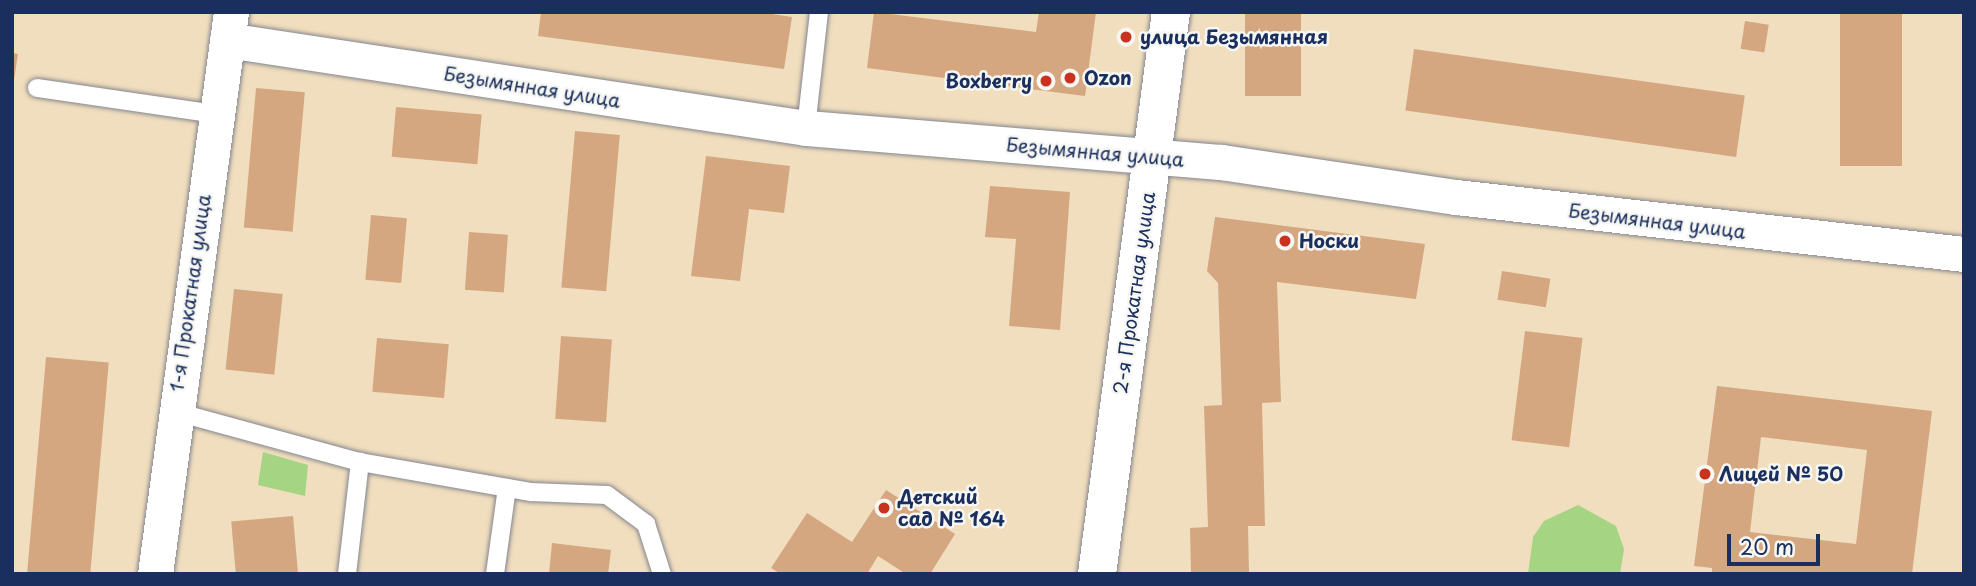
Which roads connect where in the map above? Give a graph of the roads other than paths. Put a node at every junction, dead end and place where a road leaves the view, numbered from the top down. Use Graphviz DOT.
graph roads {
  1 [pos="819,12"];
  2 [pos="1171,12"];
  3 [pos="229,26"];
  4 [pos="37,88"];
  5 [pos="216,114"];
  6 [pos="806,128"];
  7 [pos="1152,158"];
  8 [pos="1964,254"];
  9 [pos="173,411"];
  10 [pos="360,463"];
  11 [pos="507,488"];
  12 [pos="155,574"];
  13 [pos="347,574"];
  14 [pos="495,574"];
  15 [pos="662,574"];
  16 [pos="1097,574"];
  1 -- 6 [label="lane"];
  2 -- 7 [label="street, 2-я Прокатная улица"];
  3 -- 5 [label="street, 1-я Прокатная улица"];
  3 -- 6 [label="street, Безымянная улица"];
  4 -- 5 [label="lane"];
  5 -- 9 [label="street, 1-я Прокатная улица"];
  6 -- 7 [label="street, Безымянная улица"];
  7 -- 8 [label="street, Безымянная улица"];
  7 -- 16 [label="street, 2-я Прокатная улица"];
  9 -- 10 [label="lane"];
  9 -- 12 [label="street, 1-я Прокатная улица"];
  10 -- 11 [label="lane"];
  10 -- 13 [label="lane"];
  11 -- 14 [label="lane"];
  11 -- 15 [label="lane"];
}
